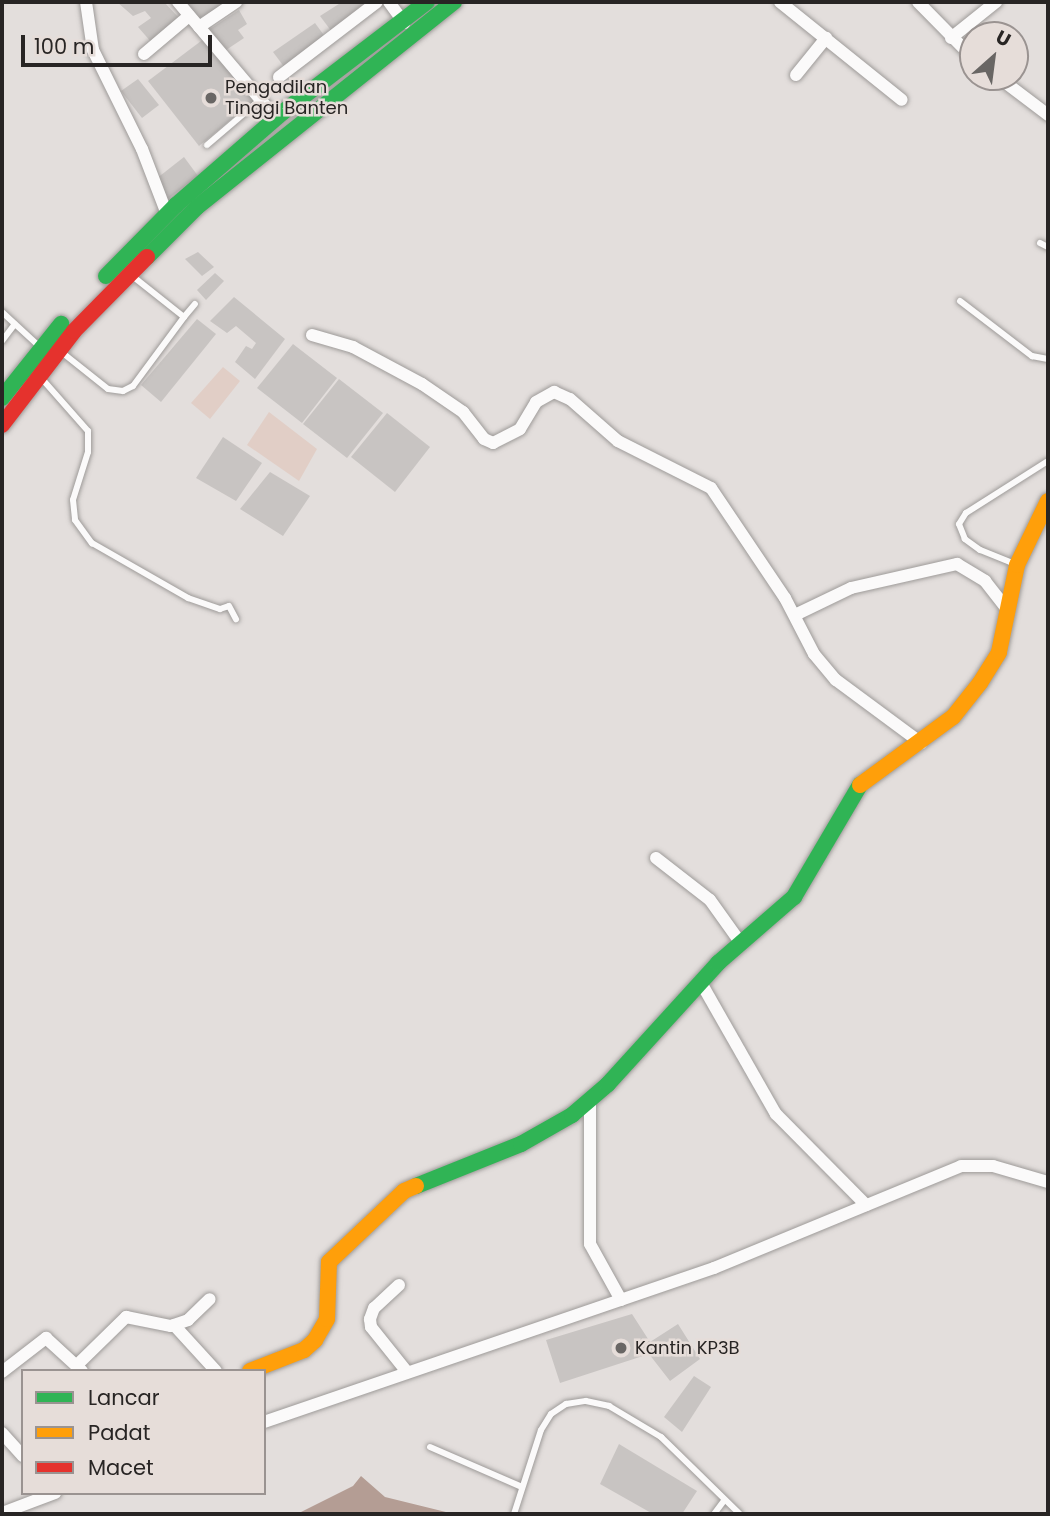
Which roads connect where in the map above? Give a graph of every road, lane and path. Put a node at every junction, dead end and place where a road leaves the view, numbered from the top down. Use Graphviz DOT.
graph roads {
  1 [pos="86,2"];
  2 [pos="178,2"];
  3 [pos="236,2"];
  4 [pos="377,2"];
  5 [pos="389,2"];
  6 [pos="427,2"];
  7 [pos="454,2"];
  8 [pos="780,2"];
  9 [pos="918,2"];
  10 [pos="996,2"];
  11 [pos="190,16"];
  12 [pos="402,20"];
  13 [pos="199,27"];
  14 [pos="413,34"];
  15 [pos="826,38"];
  16 [pos="951,38"];
  17 [pos="959,45"];
  18 [pos="144,54"];
  19 [pos="796,75"];
  20 [pos="279,77"];
  21 [pos="1016,91"];
  22 [pos="261,99"];
  23 [pos="902,100"];
  24 [pos="292,106"];
  25 [pos="1048,115"];
  26 [pos="276,118"];
  27 [pos="299,122"];
  28 [pos="207,145"];
  29 [pos="192,201"];
  30 [pos="167,214"];
  31 [pos="1040,243"];
  32 [pos="1048,247"];
  33 [pos="129,274"];
  34 [pos="960,301"];
  35 [pos="195,304"];
  36 [pos="2,312"];
  37 [pos="184,317"];
  38 [pos="15,324"];
  39 [pos="312,335"];
  40 [pos="2,341"];
  41 [pos="60,341"];
  42 [pos="41,348"];
  43 [pos="1048,359"];
  44 [pos="40,376"];
  45 [pos="2,398"];
  46 [pos="2,425"];
  47 [pos="1048,461"];
  48 [pos="1048,501"];
  49 [pos="1017,565"];
  50 [pos="1009,612"];
  51 [pos="795,615"];
  52 [pos="236,619"];
  53 [pos="921,743"];
  54 [pos="656,858"];
  55 [pos="740,942"];
  56 [pos="700,981"];
  57 [pos="590,1100"];
  58 [pos="1048,1182"];
  59 [pos="866,1205"];
  60 [pos="399,1285"];
  61 [pos="210,1299"];
  62 [pos="621,1300"];
  63 [pos="174,1325"];
  64 [pos="80,1368"];
  65 [pos="209,1369"];
  66 [pos="255,1369"];
  67 [pos="2,1372"];
  68 [pos="407,1372"];
  69 [pos="266,1421"];
  70 [pos="2,1433"];
  71 [pos="430,1447"];
  72 [pos="21,1454"];
  73 [pos="522,1487"];
  74 [pos="50,1495"];
  75 [pos="723,1502"];
  76 [pos="2,1513"];
  77 [pos="517,1513"];
  78 [pos="715,1514"];
  79 [pos="740,1514"];
  1 -- 30 [label="street"];
  2 -- 11 [label="street"];
  3 -- 13 [label="street"];
  4 -- 20 [label="street"];
  5 -- 12 [label="street"];
  6 -- 12 [label="main road"];
  7 -- 14 [label="main road"];
  8 -- 15 [label="street"];
  9 -- 16 [label="street"];
  10 -- 16 [label="street"];
  11 -- 13 [label="street"];
  11 -- 18 [label="street"];
  12 -- 14 [label="street"];
  12 -- 24 [label="main road"];
  13 -- 22 [label="street"];
  14 -- 27 [label="main road"];
  15 -- 19 [label="street"];
  15 -- 23 [label="street"];
  16 -- 17 [label="street"];
  21 -- 25 [label="street"];
  22 -- 26 [label="street"];
  22 -- 28 [label="lane"];
  24 -- 26 [label="main road"];
  24 -- 27 [label="main road"];
  26 -- 29 [label="main road"];
  27 -- 29 [label="main road"];
  29 -- 30 [label="main road"];
  29 -- 33 [label="main road"];
  30 -- 41 [label="main road"];
  31 -- 32 [label="lane"];
  33 -- 37 [label="lane"];
  33 -- 41 [label="main road"];
  34 -- 43 [label="lane"];
  35 -- 37 [label="lane"];
  36 -- 38 [label="lane"];
  37 -- 41 [label="lane"];
  38 -- 40 [label="lane"];
  38 -- 42 [label="lane"];
  39 -- 51 [label="street"];
  41 -- 42 [label="main road"];
  41 -- 44 [label="main road"];
  42 -- 45 [label="main road"];
  44 -- 46 [label="main road"];
  44 -- 52 [label="lane"];
  47 -- 49 [label="lane"];
  48 -- 49 [label="main road"];
  49 -- 50 [label="main road"];
  50 -- 51 [label="street"];
  50 -- 53 [label="main road"];
  51 -- 53 [label="street"];
  53 -- 55 [label="main road"];
  54 -- 55 [label="street"];
  55 -- 56 [label="main road"];
  56 -- 57 [label="main road"];
  56 -- 59 [label="street"];
  57 -- 62 [label="street"];
  57 -- 66 [label="main road"];
  58 -- 59 [label="street"];
  59 -- 62 [label="street"];
  60 -- 68 [label="street"];
  61 -- 63 [label="street"];
  62 -- 68 [label="street"];
  63 -- 64 [label="street"];
  63 -- 65 [label="street"];
  64 -- 67 [label="street"];
  68 -- 69 [label="street"];
  70 -- 72 [label="street"];
  71 -- 73 [label="lane"];
  73 -- 75 [label="lane"];
  73 -- 77 [label="lane"];
  74 -- 76 [label="street"];
  75 -- 78 [label="lane"];
  75 -- 79 [label="lane"];
}
